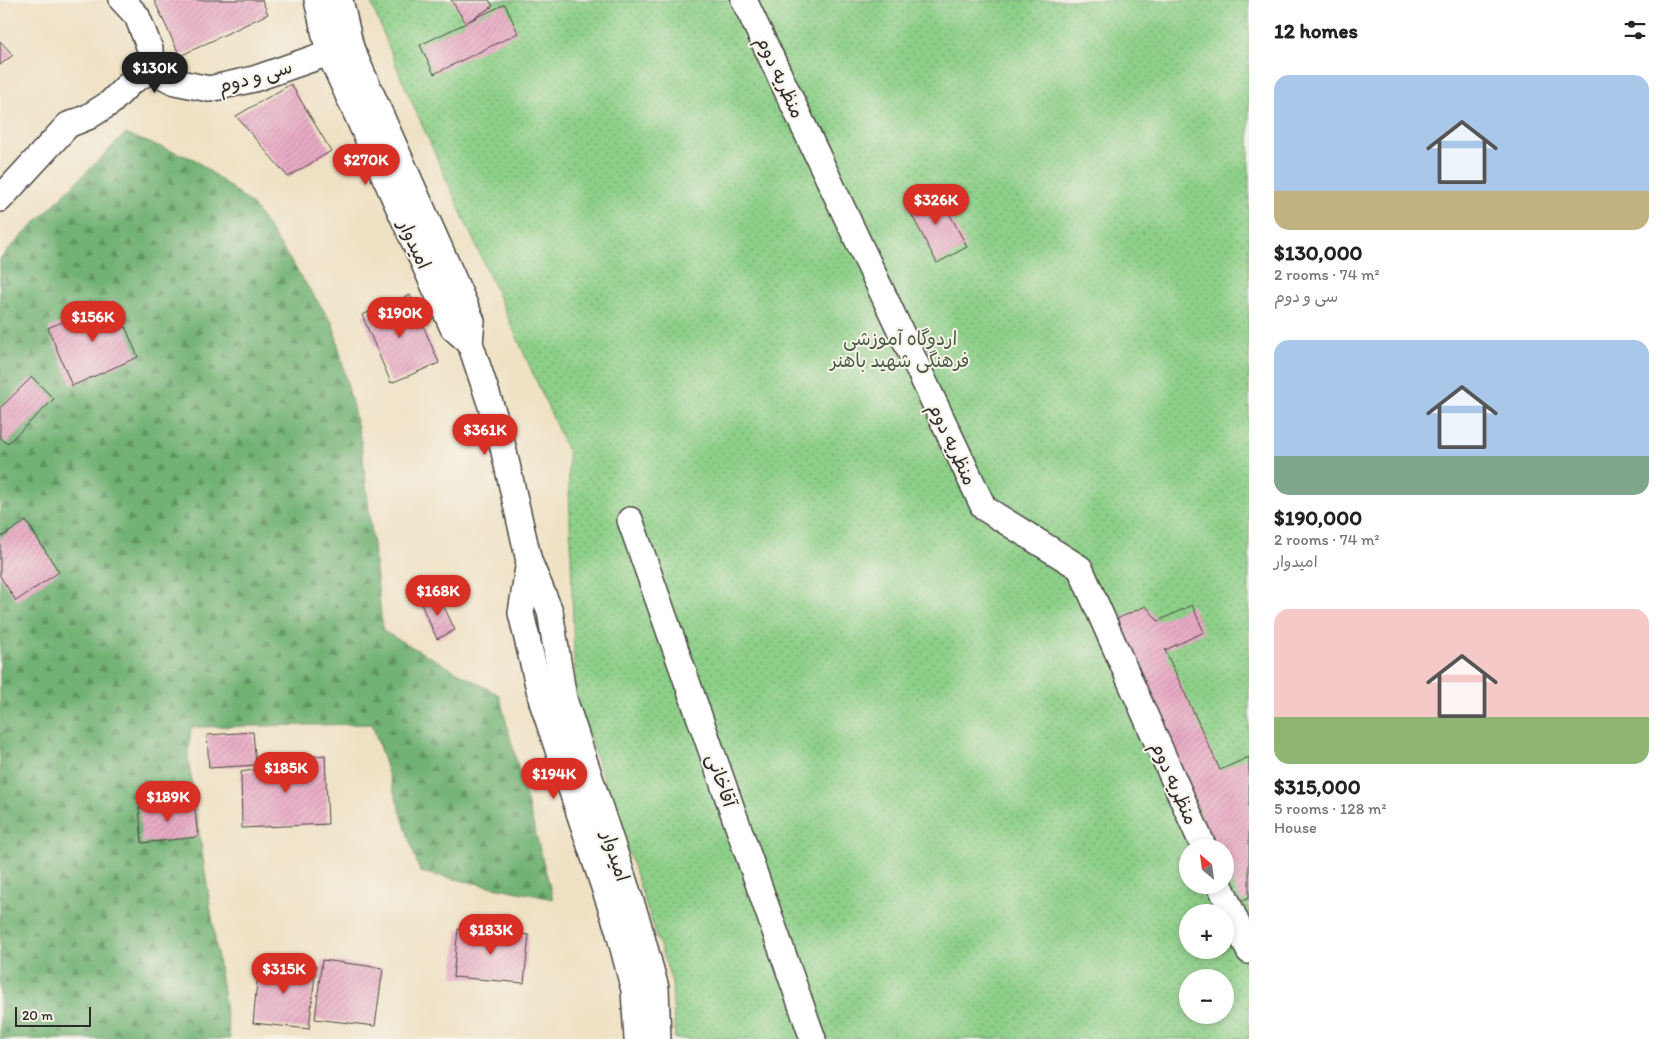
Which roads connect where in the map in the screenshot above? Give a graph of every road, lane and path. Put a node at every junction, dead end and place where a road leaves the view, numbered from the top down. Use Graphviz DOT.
graph roads {
  1 [pos="122,0"];
  2 [pos="318,0"];
  3 [pos="340,0"];
  4 [pos="744,0"];
  5 [pos="340,50"];
  6 [pos="151,70"];
  7 [pos="0,199"];
  8 [pos="630,520"];
  9 [pos="1200,839"];
  10 [pos="1224,894"];
  11 [pos="1249,950"];
  12 [pos="645,989"];
  13 [pos="637,1039"];
  14 [pos="658,1039"];
  15 [pos="813,1039"];
  1 -- 6 [label="street"];
  2 -- 5 [label="street, امیدوار"];
  3 -- 5 [label="street, امیدوار"];
  4 -- 9 [label="street, منظریه دوم"];
  5 -- 6 [label="street, سی و دوم"];
  5 -- 12 [label="street, امیدوار"];
  6 -- 7 [label="street"];
  8 -- 15 [label="street, آقاخانی"];
  10 -- 11 [label="street"];
  12 -- 13 [label="street, امیدوار"];
  12 -- 14 [label="street, امیدوار"];
}
